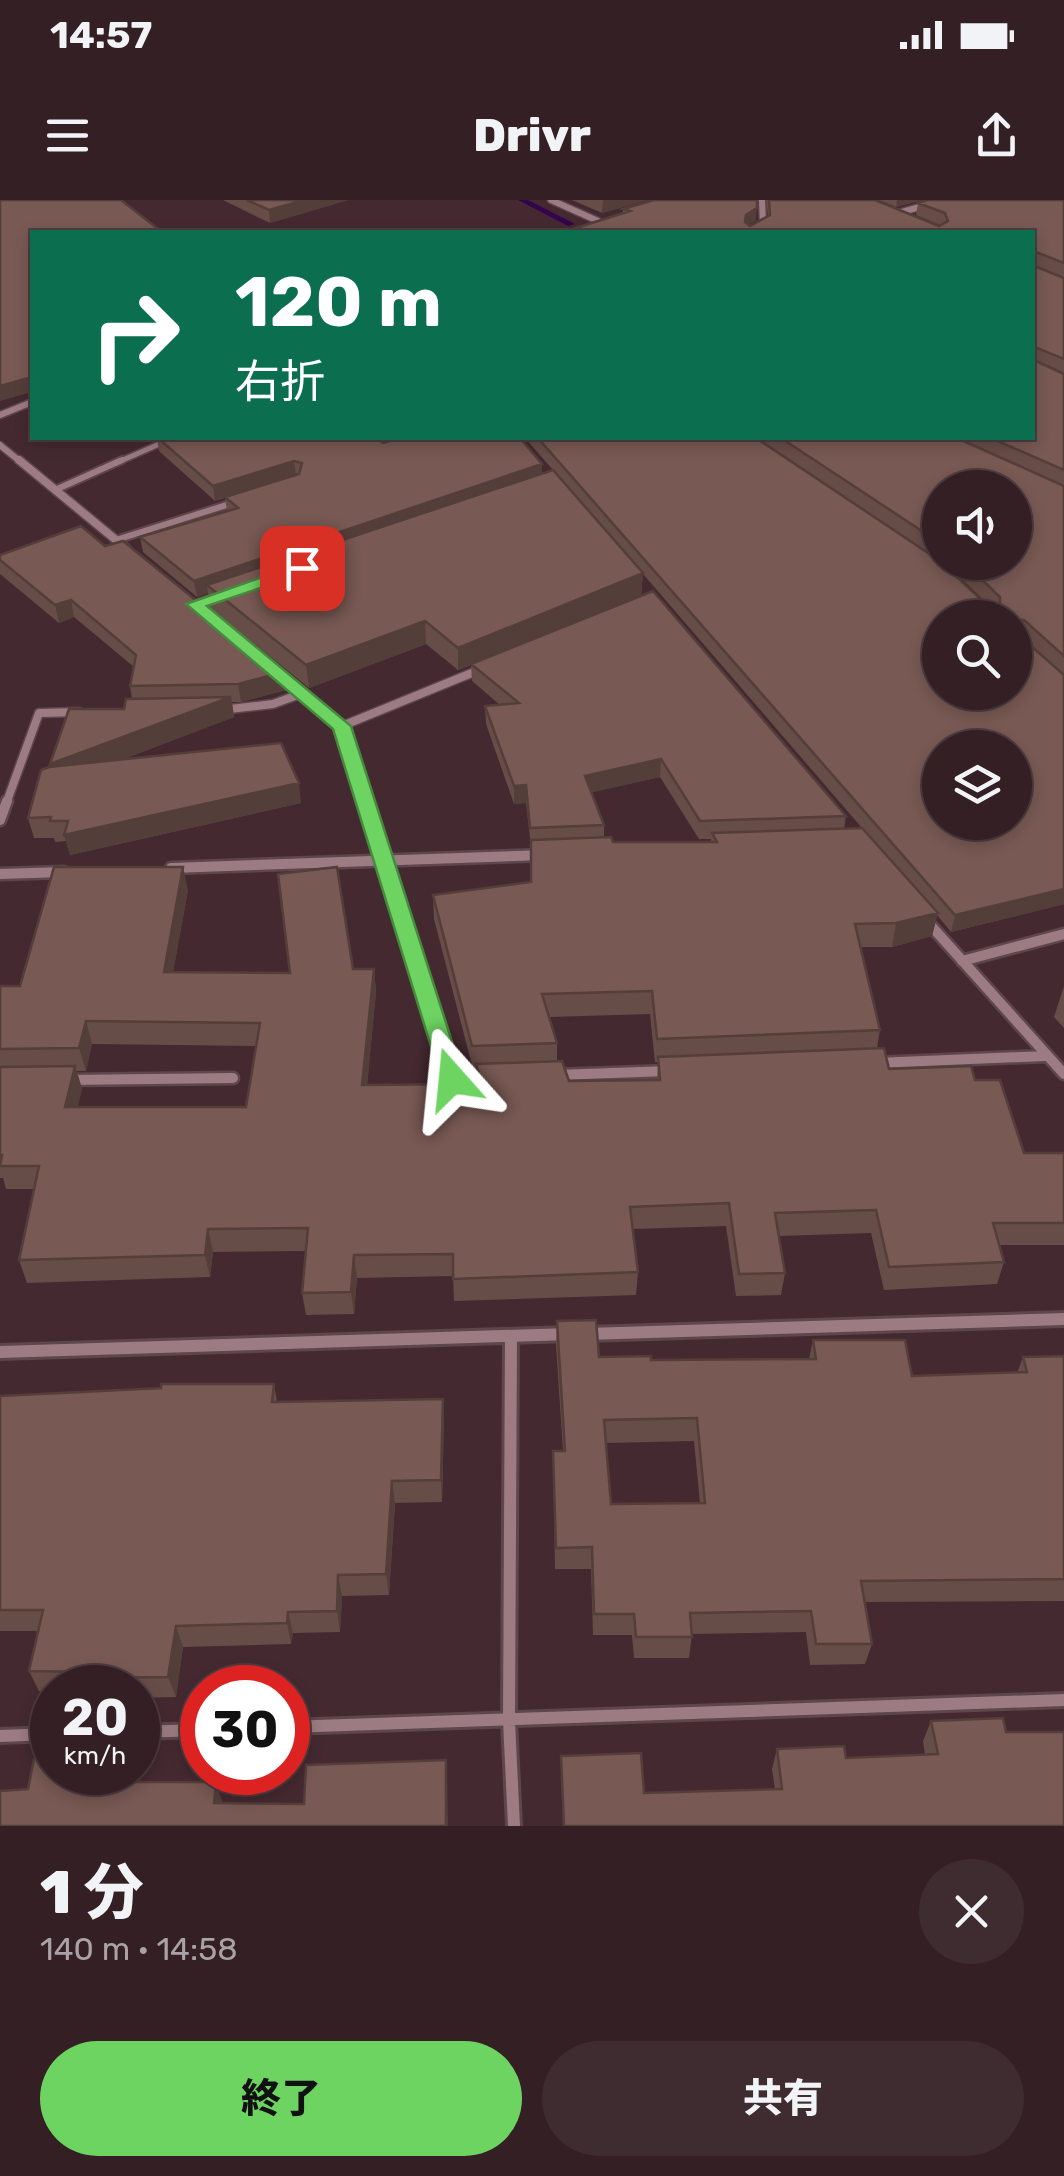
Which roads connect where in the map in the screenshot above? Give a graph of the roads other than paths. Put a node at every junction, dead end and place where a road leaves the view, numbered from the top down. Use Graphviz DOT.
graph roads {
  1 [pos="552,200"];
  2 [pos="762,200"];
  3 [pos="944,200"];
  4 [pos="878,207"];
  5 [pos="895,214"];
  6 [pos="910,220"];
  7 [pos="587,227"];
  8 [pos="753,230"];
  9 [pos="30,403"];
  10 [pos="0,415"];
  11 [pos="168,440"];
  12 [pos="0,445"];
  13 [pos="55,490"];
  14 [pos="243,500"];
  15 [pos="116,540"];
  16 [pos="129,551"];
  17 [pos="232,592"];
  18 [pos="182,594"];
  19 [pos="194,604"];
  20 [pos="210,617"];
  21 [pos="490,666"];
  22 [pos="272,668"];
  23 [pos="303,693"];
  24 [pos="205,710"];
  25 [pos="94,712"];
  26 [pos="342,726"];
  27 [pos="0,820"];
  28 [pos="561,854"];
  29 [pos="382,862"];
  30 [pos="152,869"];
  31 [pos="76,872"];
  32 [pos="0,874"];
  33 [pos="924,916"];
  34 [pos="1064,934"];
  35 [pos="962,961"];
  36 [pos="1045,1056"];
  37 [pos="867,1063"];
  38 [pos="690,1070"];
  39 [pos="1064,1074"];
  40 [pos="551,1076"];
  41 [pos="512,1077"];
  42 [pos="234,1078"];
  43 [pos="58,1080"];
  44 [pos="1064,1319"];
  45 [pos="511,1336"];
  46 [pos="0,1352"];
  47 [pos="1064,1700"];
  48 [pos="510,1721"];
  49 [pos="310,1726"];
  50 [pos="30,1735"];
  51 [pos="0,1736"];
  52 [pos="514,1826"];
  1 -- 7 [label="street"];
  2 -- 8 [label="street"];
  3 -- 5 [label="street"];
  4 -- 5 [label="street"];
  5 -- 6 [label="street"];
  9 -- 10 [label="street"];
  11 -- 13 [label="lane"];
  12 -- 13 [label="street"];
  13 -- 15 [label="street"];
  14 -- 15 [label="lane"];
  15 -- 16 [label="street"];
  17 -- 19 [label="street"];
  18 -- 19 [label="street"];
  19 -- 20 [label="street"];
  21 -- 26 [label="street"];
  22 -- 23 [label="street"];
  23 -- 24 [label="street"];
  23 -- 26 [label="street"];
  25 -- 27 [label="street"];
  26 -- 29 [label="street"];
  28 -- 29 [label="street"];
  29 -- 30 [label="street"];
  29 -- 41 [label="street"];
  31 -- 32 [label="street"];
  33 -- 35 [label="street"];
  34 -- 35 [label="street"];
  35 -- 36 [label="street"];
  36 -- 37 [label="street"];
  36 -- 39 [label="street"];
  38 -- 40 [label="street"];
  42 -- 43 [label="street"];
  44 -- 45 [label="street"];
  45 -- 46 [label="street"];
  45 -- 48 [label="street"];
  47 -- 48 [label="street"];
  48 -- 49 [label="street"];
  48 -- 52 [label="street"];
  50 -- 51 [label="street"];
}
